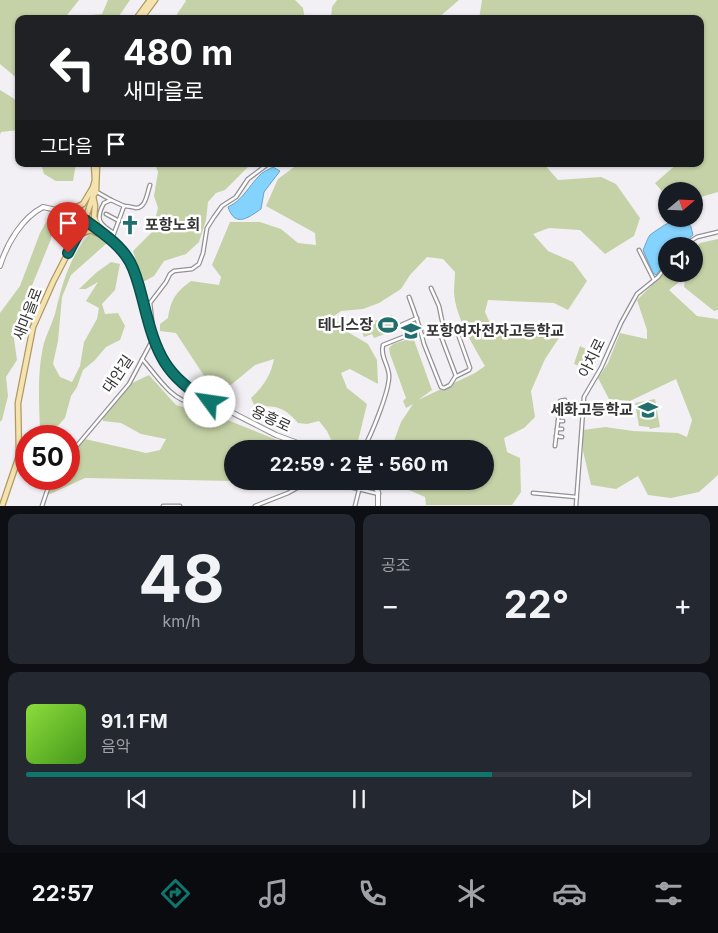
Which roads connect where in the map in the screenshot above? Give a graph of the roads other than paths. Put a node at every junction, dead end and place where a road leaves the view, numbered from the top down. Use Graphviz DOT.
graph roads {
  1 [pos="150,0"];
  2 [pos="155,0"];
  3 [pos="139,15"];
  4 [pos="144,15"];
  5 [pos="95,167"];
  6 [pos="264,167"];
  7 [pos="150,185"];
  8 [pos="94,192"];
  9 [pos="111,200"];
  10 [pos="124,206"];
  11 [pos="66,212"];
  12 [pos="106,214"];
  13 [pos="85,220"];
  14 [pos="119,221"];
  15 [pos="101,232"];
  16 [pos="114,232"];
  17 [pos="718,232"];
  18 [pos="697,237"];
  19 [pos="75,239"];
  20 [pos="111,241"];
  21 [pos="639,250"];
  22 [pos="0,266"];
  23 [pos="658,276"];
  24 [pos="654,280"];
  25 [pos="432,288"];
  26 [pos="409,297"];
  27 [pos="417,318"];
  28 [pos="399,326"];
  29 [pos="421,330"];
  30 [pos="444,330"];
  31 [pos="439,331"];
  32 [pos="422,336"];
  33 [pos="142,359"];
  34 [pos="456,376"];
  35 [pos="210,402"];
  36 [pos="564,403"];
  37 [pos="558,413"];
  38 [pos="563,414"];
  39 [pos="558,421"];
  40 [pos="563,421"];
  41 [pos="18,425"];
  42 [pos="557,429"];
  43 [pos="562,429"];
  44 [pos="556,436"];
  45 [pos="562,437"];
  46 [pos="290,440"];
  47 [pos="367,440"];
  48 [pos="80,442"];
  49 [pos="555,446"];
  50 [pos="15,468"];
  51 [pos="48,490"];
  52 [pos="293,490"];
  53 [pos="358,490"];
  54 [pos="377,490"];
  55 [pos="533,493"];
  56 [pos="379,494"];
  57 [pos="577,496"];
  58 [pos="3,505"];
  59 [pos="355,505"];
  60 [pos="42,506"];
  61 [pos="163,506"];
  62 [pos="180,506"];
  63 [pos="255,506"];
  64 [pos="378,506"];
  65 [pos="576,506"];
  1 -- 3 [label="main road"];
  2 -- 4 [label="main road"];
  5 -- 8 [label="main road, 새마을로"];
  6 -- 33 [label="street, 대안길"];
  7 -- 10 [label="street"];
  8 -- 9 [label="street"];
  8 -- 11 [label="main road"];
  8 -- 13 [label="main road, 새마을로"];
  8 -- 15 [label="main road"];
  9 -- 10 [label="street"];
  9 -- 16 [label="street"];
  10 -- 14 [label="street"];
  11 -- 13 [label="main road, 용흥로"];
  11 -- 19 [label="main road"];
  11 -- 22 [label="main road, 용흥로"];
  12 -- 14 [label="street"];
  13 -- 15 [label="main road, 용흥로"];
  13 -- 19 [label="main road, 새마을로"];
  14 -- 16 [label="street"];
  15 -- 19 [label="main road"];
  15 -- 20 [label="main road, 용흥로"];
  16 -- 20 [label="street"];
  17 -- 18 [label="street"];
  19 -- 41 [label="main road, 새마을로"];
  20 -- 35 [label="main road, 용흥로, bridge"];
  21 -- 24 [label="street"];
  23 -- 24 [label="street, 아치로"];
  24 -- 57 [label="street, 아치로"];
  25 -- 30 [label="street"];
  26 -- 27 [label="street"];
  27 -- 28 [label="street"];
  27 -- 29 [label="street"];
  29 -- 32 [label="street"];
  29 -- 47 [label="street"];
  30 -- 31 [label="street"];
  30 -- 34 [label="street"];
  31 -- 32 [label="street"];
  31 -- 34 [label="street"];
  32 -- 34 [label="street"];
  33 -- 35 [label="street"];
  33 -- 48 [label="street, 대안길"];
  35 -- 46 [label="main road, 용흥로"];
  36 -- 37 [label="street"];
  37 -- 38 [label="street"];
  37 -- 39 [label="street"];
  39 -- 40 [label="street"];
  39 -- 42 [label="street"];
  42 -- 43 [label="street"];
  42 -- 44 [label="street"];
  44 -- 45 [label="street"];
  44 -- 49 [label="street"];
  50 -- 58 [label="main road, 새마을로"];
  51 -- 60 [label="street"];
  52 -- 63 [label="street"];
  53 -- 56 [label="street"];
  53 -- 59 [label="street"];
  54 -- 56 [label="main road"];
  55 -- 57 [label="street"];
  56 -- 64 [label="main road"];
  57 -- 65 [label="street, 아치로"];
  61 -- 62 [label="street"];
}
